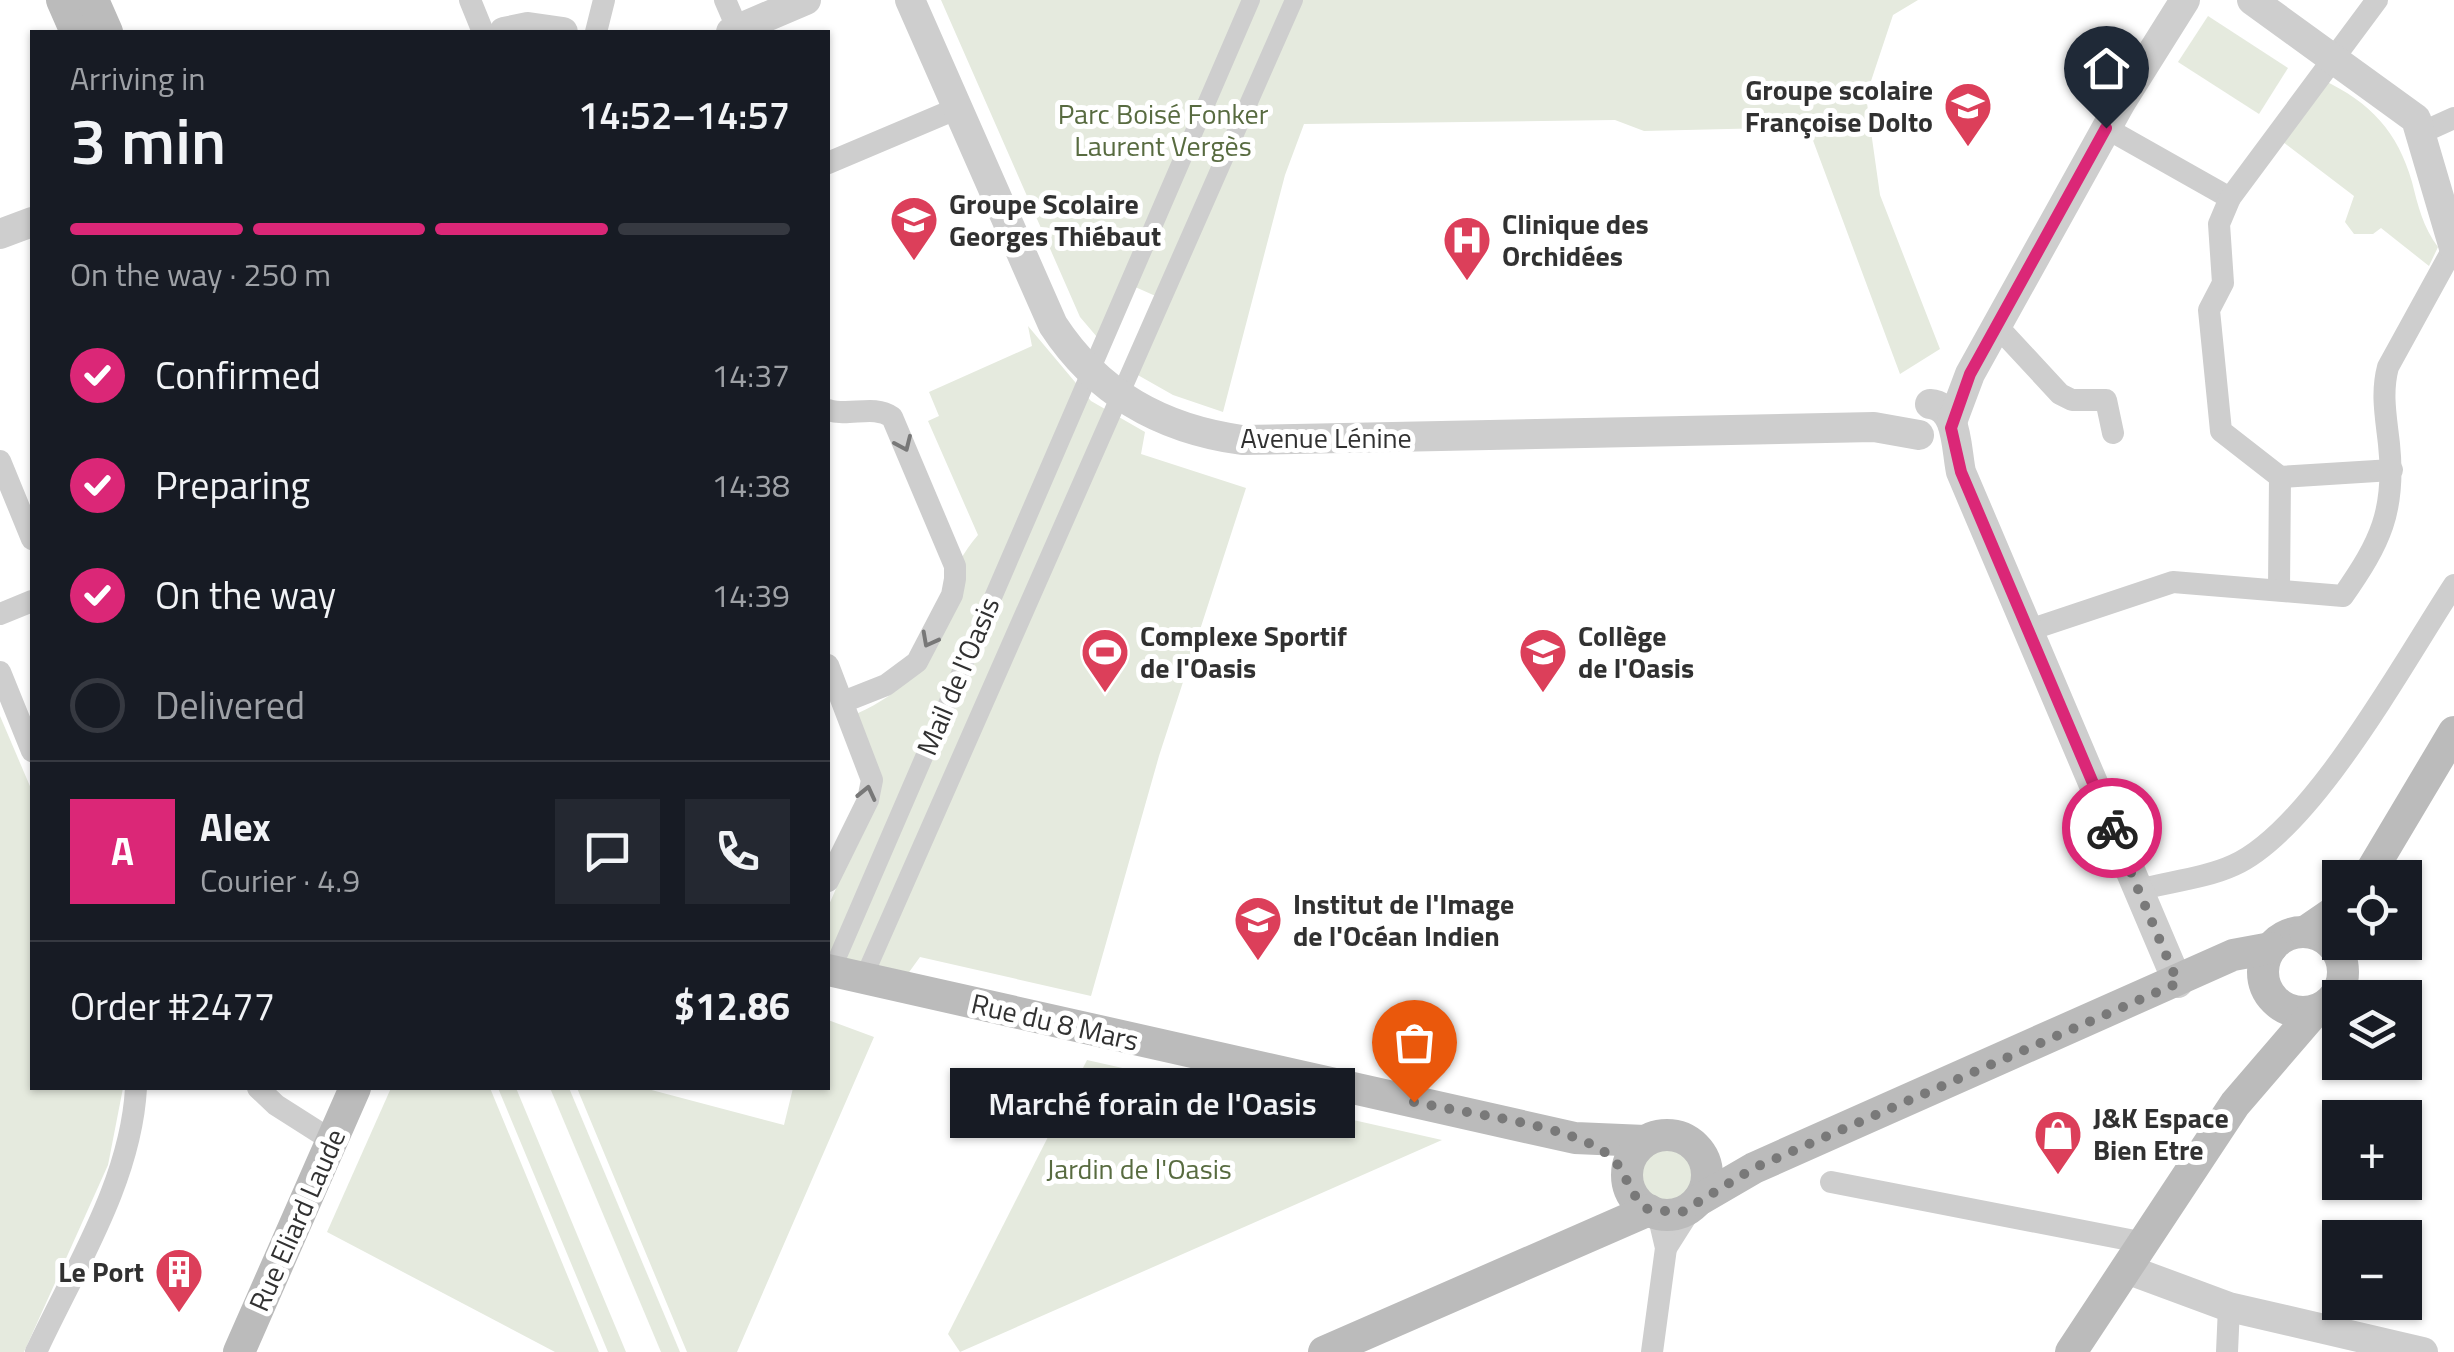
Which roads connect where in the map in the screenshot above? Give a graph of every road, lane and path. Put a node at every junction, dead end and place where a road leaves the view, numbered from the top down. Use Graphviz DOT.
graph roads {
  1 [pos="62,0"];
  2 [pos="93,0"];
  3 [pos="470,0"];
  4 [pos="604,0"];
  5 [pos="726,0"];
  6 [pos="806,0"];
  7 [pos="910,0"];
  8 [pos="1251,0"];
  9 [pos="1294,0"];
  10 [pos="2186,0"];
  11 [pos="2252,0"];
  12 [pos="2377,0"];
  13 [pos="75,30"];
  14 [pos="106,30"];
  15 [pos="482,30"];
  16 [pos="514,30"];
  17 [pos="550,30"];
  18 [pos="596,30"];
  19 [pos="734,30"];
  20 [pos="736,30"];
  21 [pos="2332,56"];
  22 [pos="958,108"];
  23 [pos="2454,118"];
  24 [pos="2106,128"];
  25 [pos="2422,132"];
  26 [pos="830,162"];
  27 [pos="2230,198"];
  28 [pos="30,223"];
  29 [pos="0,234"];
  30 [pos="2454,247"];
  31 [pos="1997,326"];
  32 [pos="1088,371"];
  33 [pos="1120,397"];
  34 [pos="830,411"];
  35 [pos="1933,424"];
  36 [pos="2113,433"];
  37 [pos="0,462"];
  38 [pos="2392,470"];
  39 [pos="2280,477"];
  40 [pos="30,534"];
  41 [pos="2454,586"];
  42 [pos="2279,588"];
  43 [pos="30,602"];
  44 [pos="0,614"];
  45 [pos="2029,630"];
  46 [pos="830,671"];
  47 [pos="2,680"];
  48 [pos="843,702"];
  49 [pos="2454,732"];
  50 [pos="30,747"];
  51 [pos="2454,768"];
  52 [pos="2378,860"];
  53 [pos="2395,860"];
  54 [pos="830,877"];
  55 [pos="2138,890"];
  56 [pos="2322,920"];
  57 [pos="2305,932"];
  58 [pos="2322,940"];
  59 [pos="2271,948"];
  60 [pos="2346,960"];
  61 [pos="837,975"];
  62 [pos="2190,977"];
  63 [pos="2270,994"];
  64 [pos="2315,1012"];
  65 [pos="136,1090"];
  66 [pos="260,1090"];
  67 [pos="354,1090"];
  68 [pos="2235,1104"];
  69 [pos="1576,1138"];
  70 [pos="332,1140"];
  71 [pos="1645,1141"];
  72 [pos="1704,1158"];
  73 [pos="1754,1168"];
  74 [pos="1830,1182"];
  75 [pos="1642,1198"];
  76 [pos="1696,1203"];
  77 [pos="1666,1248"];
  78 [pos="2137,1256"];
  79 [pos="2229,1307"];
  80 [pos="1658,1324"];
  81 [pos="36,1352"];
  82 [pos="239,1352"];
  83 [pos="1324,1352"];
  84 [pos="1652,1352"];
  85 [pos="1671,1352"];
  86 [pos="2072,1352"];
  87 [pos="2227,1352"];
  88 [pos="2422,1352"];
  1 -- 13 [label="main road"];
  2 -- 14 [label="main road"];
  3 -- 15 [label="street"];
  4 -- 18 [label="street"];
  5 -- 19 [label="street"];
  6 -- 20 [label="street"];
  7 -- 22 [label="street, Avenue Lénine"];
  8 -- 32 [label="street, Mail de l'Oasis"];
  9 -- 33 [label="street, Mail de l'Oasis"];
  10 -- 24 [label="street"];
  11 -- 21 [label="street"];
  12 -- 21 [label="street"];
  16 -- 17 [label="street"];
  21 -- 25 [label="street"];
  21 -- 27 [label="street"];
  22 -- 26 [label="street"];
  22 -- 32 [label="street, Avenue Lénine"];
  23 -- 25 [label="street"];
  24 -- 27 [label="street"];
  24 -- 31 [label="street"];
  25 -- 30 [label="street"];
  27 -- 39 [label="street"];
  28 -- 29 [label="street"];
  30 -- 38 [label="street"];
  31 -- 35 [label="street"];
  31 -- 36 [label="street"];
  32 -- 33 [label="street, Avenue Lénine"];
  32 -- 61 [label="street, Mail de l'Oasis"];
  33 -- 35 [label="street, Avenue Lénine"];
  33 -- 61 [label="street, Mail de l'Oasis"];
  34 -- 48 [label="street, one-way"];
  35 -- 45 [label="street"];
  37 -- 40 [label="street"];
  38 -- 39 [label="street"];
  38 -- 42 [label="street"];
  39 -- 42 [label="street"];
  41 -- 55 [label="street"];
  42 -- 45 [label="street"];
  43 -- 44 [label="street"];
  45 -- 55 [label="street"];
  46 -- 48 [label="street"];
  47 -- 50 [label="street"];
  54 -- 48 [label="street, one-way"];
  49 -- 52 [label="main road"];
  51 -- 53 [label="main road"];
  55 -- 62 [label="street"];
  56 -- 57 [label="main road"];
  57 -- 58 [label="main road"];
  57 -- 59 [label="main road"];
  59 -- 62 [label="main road"];
  59 -- 63 [label="main road"];
  60 -- 64 [label="main road"];
  61 -- 69 [label="main road, Rue du 8 Mars"];
  62 -- 63 [label="main road"];
  62 -- 73 [label="main road"];
  63 -- 64 [label="main road"];
  63 -- 68 [label="main road"];
  64 -- 68 [label="main road"];
  65 -- 81 [label="street"];
  66 -- 70 [label="street"];
  67 -- 70 [label="main road, Rue Eliard Laude"];
  68 -- 78 [label="main road"];
  69 -- 71 [label="main road, Rue du 8 Mars"];
  69 -- 75 [label="main road, Rue du 8 Mars"];
  70 -- 82 [label="main road, Rue Eliard Laude"];
  71 -- 72 [label="main road"];
  71 -- 75 [label="main road"];
  72 -- 73 [label="main road"];
  72 -- 76 [label="main road"];
  73 -- 76 [label="main road"];
  74 -- 78 [label="street"];
  75 -- 76 [label="main road"];
  75 -- 77 [label="street"];
  75 -- 83 [label="main road"];
  76 -- 77 [label="street"];
  77 -- 80 [label="street"];
  78 -- 79 [label="street"];
  78 -- 86 [label="main road"];
  79 -- 87 [label="street"];
  79 -- 88 [label="street"];
  80 -- 84 [label="street"];
  80 -- 85 [label="street"];
}
